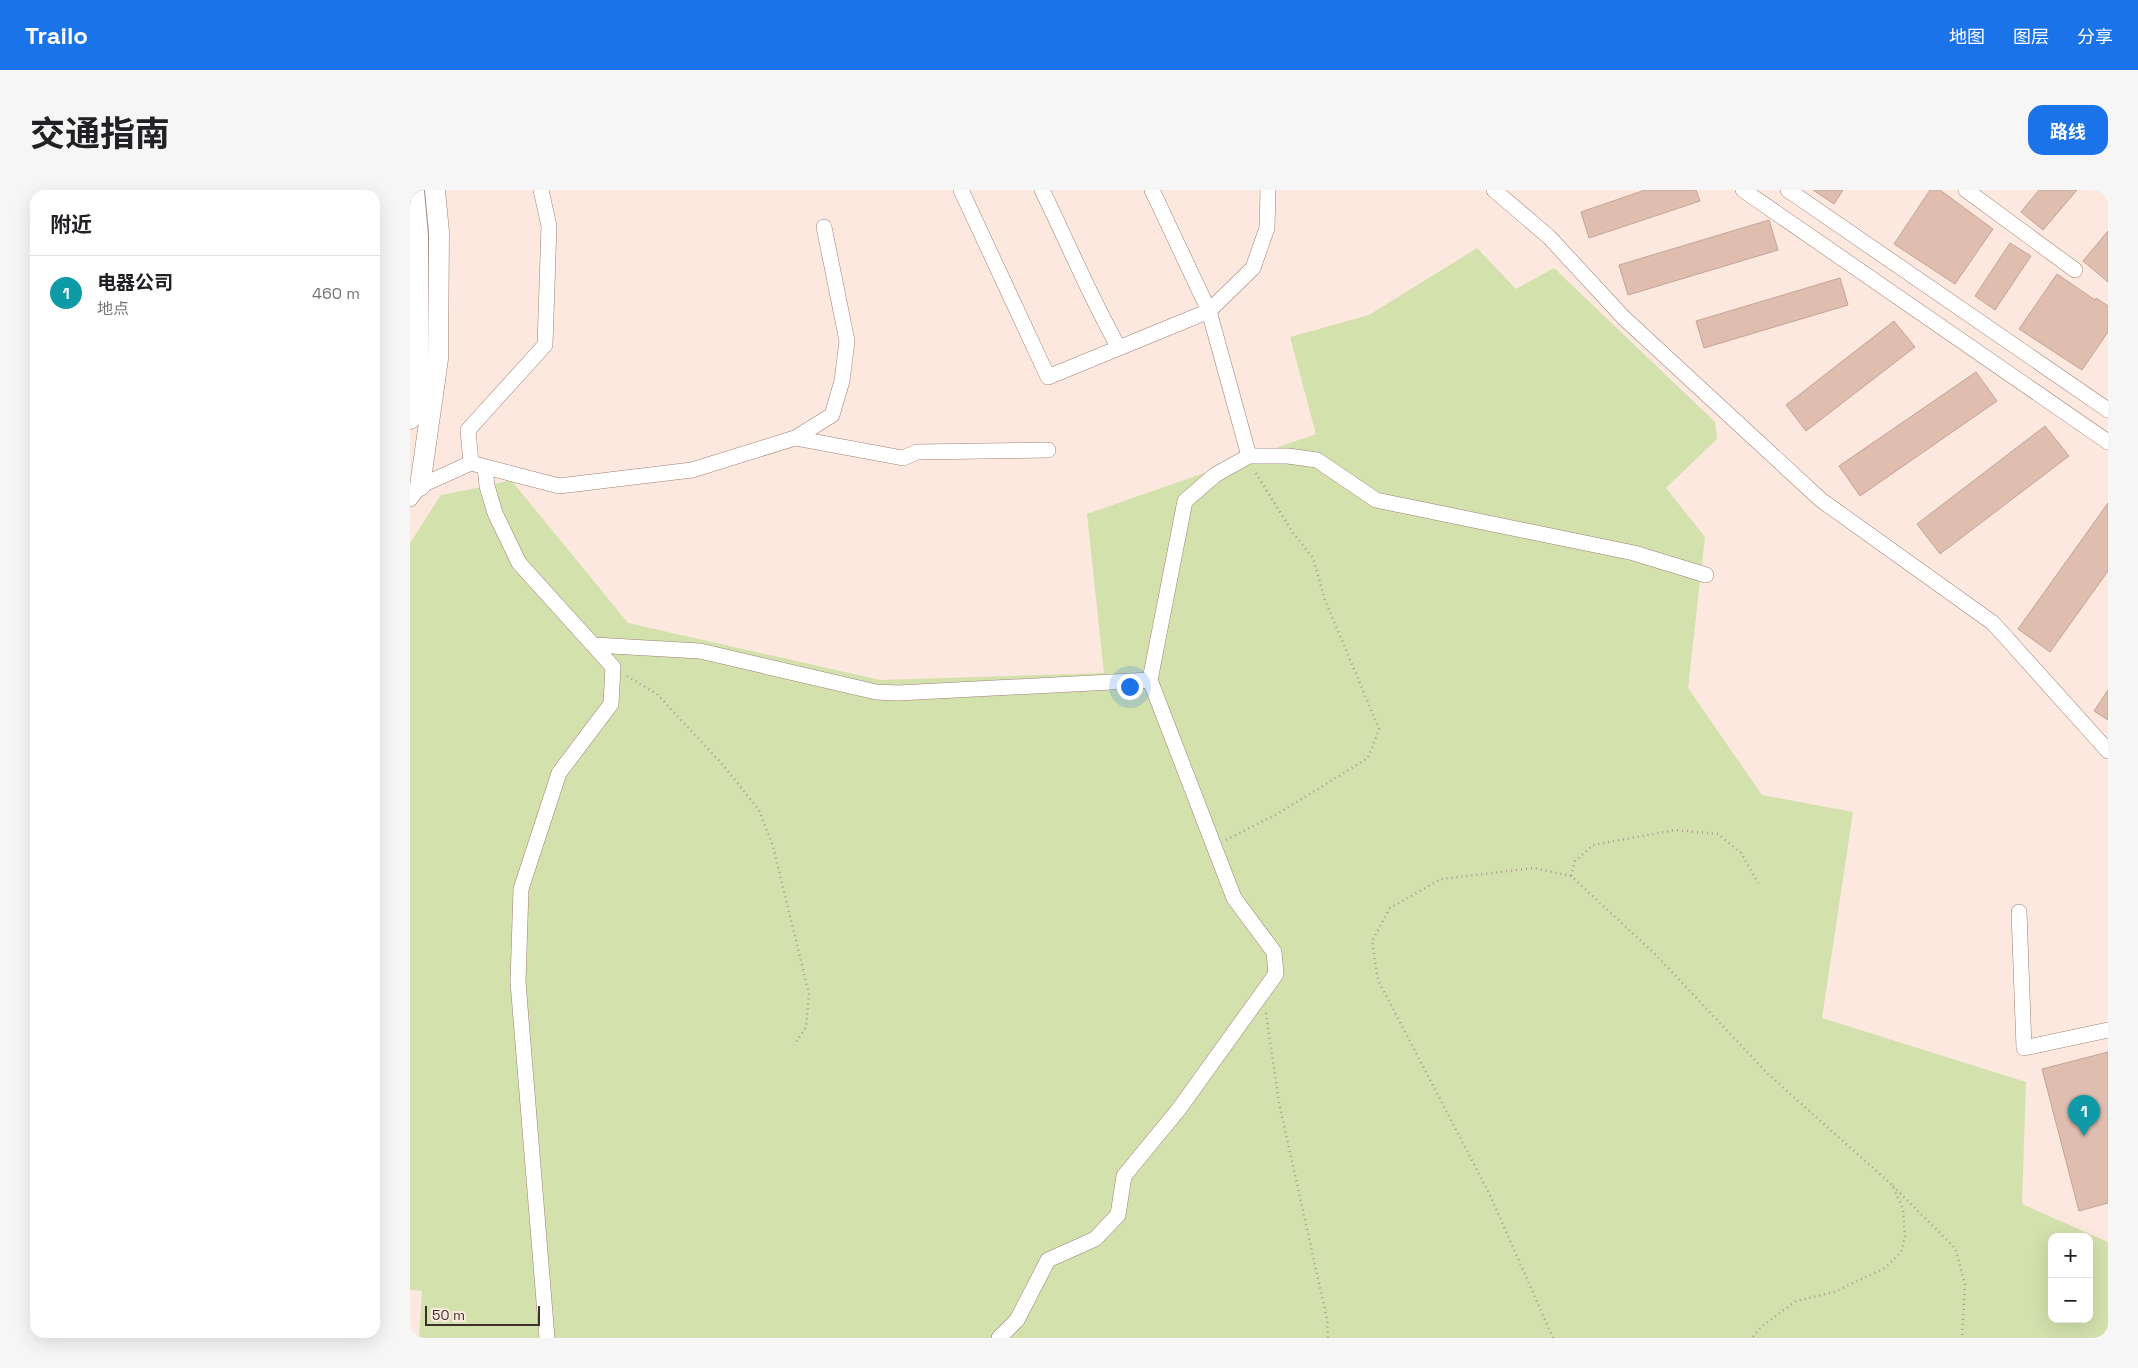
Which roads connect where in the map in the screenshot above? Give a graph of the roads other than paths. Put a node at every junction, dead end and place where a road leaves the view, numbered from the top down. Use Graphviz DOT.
graph roads {
  1 [pos="414,190"];
  2 [pos="434,190"];
  3 [pos="541,190"];
  4 [pos="961,190"];
  5 [pos="1042,190"];
  6 [pos="1152,190"];
  7 [pos="1268,190"];
  8 [pos="1494,190"];
  9 [pos="1743,190"];
  10 [pos="1788,190"];
  11 [pos="1966,190"];
  12 [pos="824,227"];
  13 [pos="2075,270"];
  14 [pos="1209,311"];
  15 [pos="1119,348"];
  16 [pos="2108,410"];
  17 [pos="410,419"];
  18 [pos="795,438"];
  19 [pos="2108,442"];
  20 [pos="1048,450"];
  21 [pos="1249,456"];
  22 [pos="478,465"];
  23 [pos="415,493"];
  24 [pos="1706,575"];
  25 [pos="594,645"];
  26 [pos="1150,680"];
  27 [pos="2108,751"];
  28 [pos="2018,912"];
  29 [pos="2108,1030"];
  30 [pos="547,1338"];
  31 [pos="999,1338"];
  1 -- 17 [label="street"];
  2 -- 23 [label="street"];
  3 -- 22 [label="street"];
  4 -- 15 [label="street"];
  5 -- 15 [label="street"];
  6 -- 14 [label="street"];
  7 -- 14 [label="street"];
  8 -- 27 [label="street"];
  9 -- 19 [label="street"];
  10 -- 16 [label="street"];
  11 -- 13 [label="street"];
  12 -- 18 [label="street"];
  14 -- 15 [label="street"];
  14 -- 21 [label="street"];
  18 -- 20 [label="street"];
  18 -- 22 [label="street"];
  21 -- 24 [label="street"];
  21 -- 26 [label="street"];
  22 -- 23 [label="street"];
  22 -- 25 [label="street"];
  25 -- 26 [label="street"];
  25 -- 30 [label="street"];
  26 -- 31 [label="street"];
  28 -- 29 [label="street"];
}
